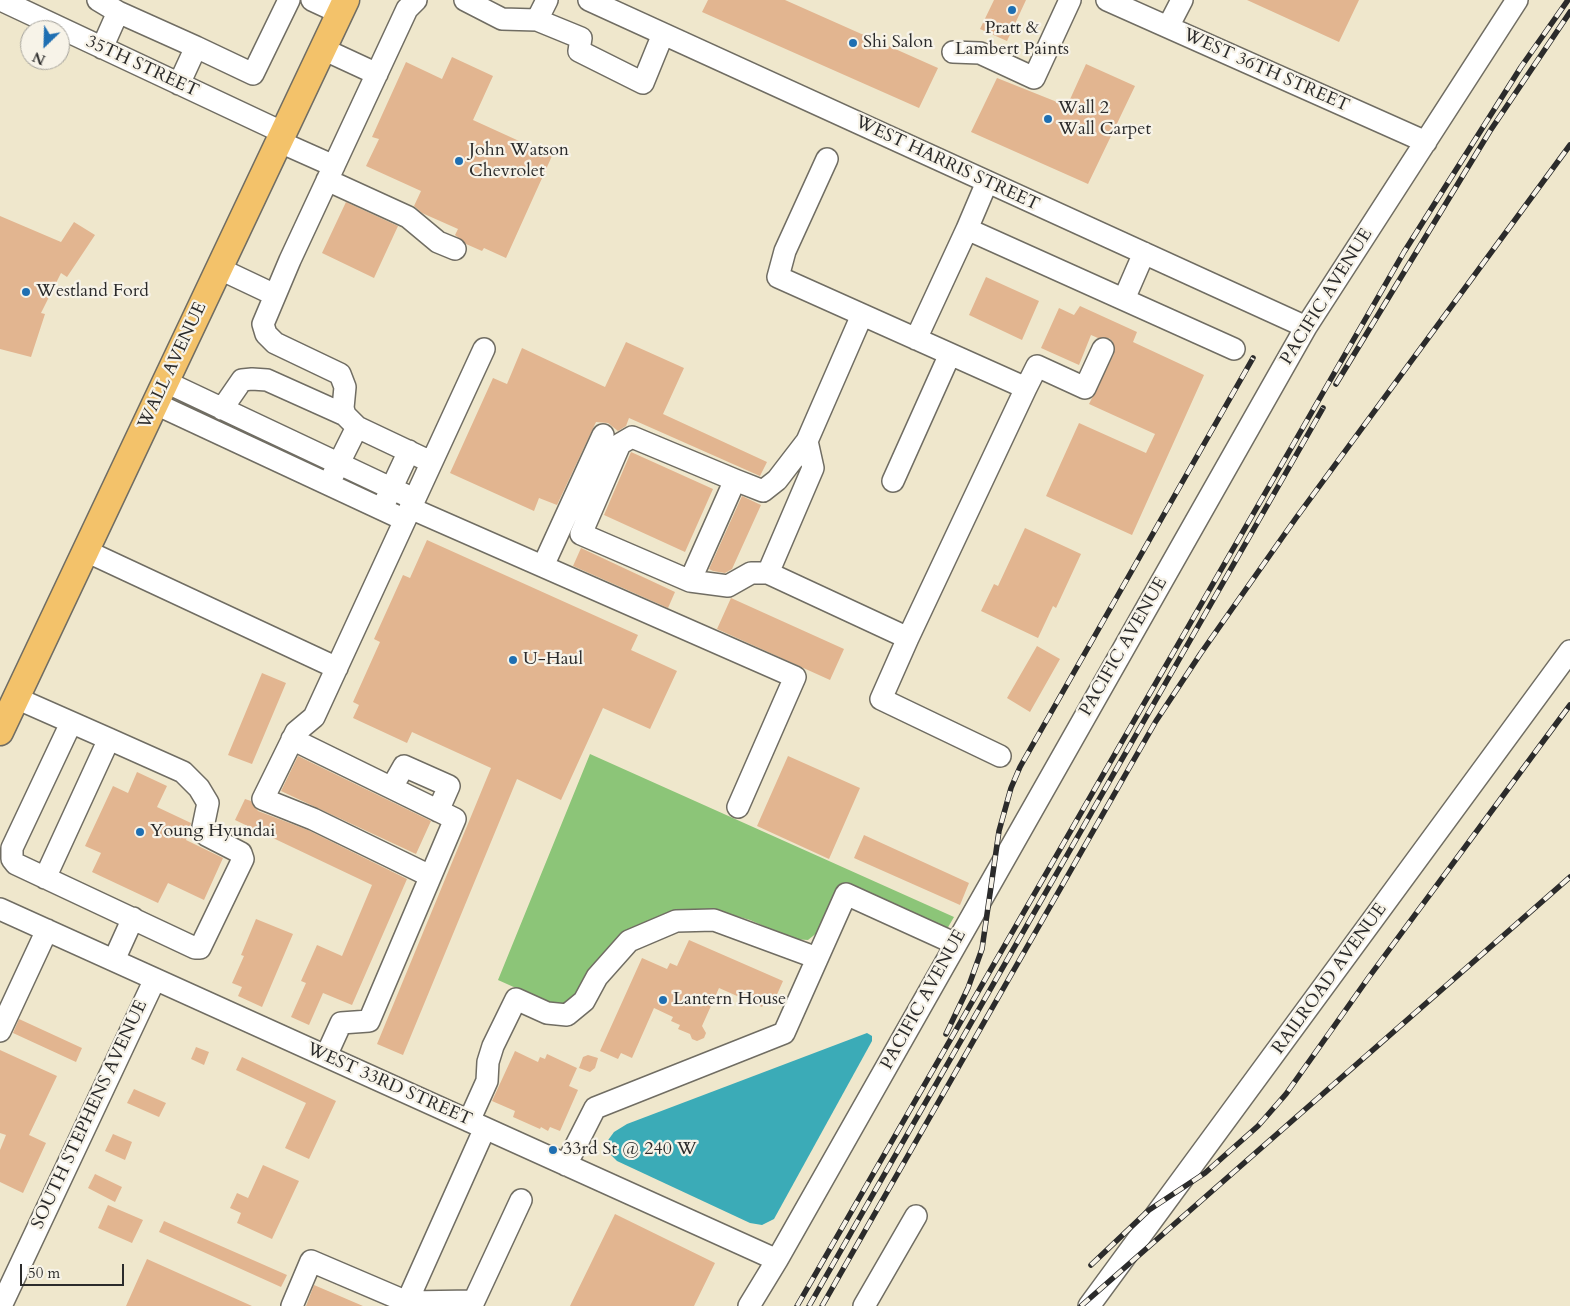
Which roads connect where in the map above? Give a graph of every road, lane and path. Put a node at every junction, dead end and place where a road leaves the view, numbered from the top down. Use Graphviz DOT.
graph roads {
  1 [pos="1,0"];
  2 [pos="98,0"];
  3 [pos="290,0"];
  4 [pos="312,0"];
  5 [pos="416,0"];
  6 [pos="465,0"];
  7 [pos="547,0"];
  8 [pos="589,0"];
  9 [pos="1070,0"];
  10 [pos="1106,0"];
  11 [pos="1182,0"];
  12 [pos="1517,0"];
  13 [pos="343,6"];
  14 [pos="618,7"];
  15 [pos="118,12"];
  16 [pos="537,20"];
  17 [pos="1168,27"];
  18 [pos="663,34"];
  19 [pos="196,47"];
  20 [pos="102,48"];
  21 [pos="323,49"];
  22 [pos="953,52"];
  23 [pos="377,74"];
  24 [pos="178,84"];
  25 [pos="282,138"];
  26 [pos="1426,142"];
  27 [pos="827,159"];
  28 [pos="330,173"];
  29 [pos="987,182"];
  30 [pos="967,229"];
  31 [pos="455,249"];
  32 [pos="1144,253"];
  33 [pos="220,269"];
  34 [pos="275,295"];
  35 [pos="1124,299"];
  36 [pos="862,315"];
  37 [pos="1306,327"];
  38 [pos="916,339"];
  39 [pos="484,349"];
  40 [pos="1103,349"];
  41 [pos="1234,349"];
  42 [pos="950,354"];
  43 [pos="1026,388"];
  44 [pos="161,393"];
  45 [pos="222,409"];
  46 [pos="351,421"];
  47 [pos="604,435"];
  48 [pos="285,438"];
  49 [pos="807,441"];
  50 [pos="409,451"];
  51 [pos="275,460"];
  52 [pos="431,462"];
  53 [pos="339,463"];
  54 [pos="735,480"];
  55 [pos="893,482"];
  56 [pos="329,485"];
  57 [pos="392,488"];
  58 [pos="382,509"];
  59 [pos="410,509"];
  60 [pos="86,551"];
  61 [pos="544,566"];
  62 [pos="768,573"];
  63 [pos="690,581"];
  64 [pos="908,638"];
  65 [pos="1570,651"];
  66 [pos="337,668"];
  67 [pos="16,698"];
  68 [pos="72,723"];
  69 [pos="0,732"];
  70 [pos="109,739"];
  71 [pos="292,739"];
  72 [pos="1000,756"];
  73 [pos="738,807"];
  74 [pos="430,876"];
  75 [pos="45,878"];
  76 [pos="0,909"];
  77 [pos="133,918"];
  78 [pos="47,930"];
  79 [pos="956,944"];
  80 [pos="817,958"];
  81 [pos="114,960"];
  82 [pos="155,979"];
  83 [pos="0,1031"];
  84 [pos="326,1056"];
  85 [pos="477,1124"];
  86 [pos="566,1165"];
  87 [pos="520,1200"];
  88 [pos="916,1216"];
  89 [pos="777,1260"];
  90 [pos="410,1304"];
  91 [pos="478,1304"];
  92 [pos="1,1306"];
  93 [pos="292,1306"];
  94 [pos="749,1306"];
  95 [pos="864,1306"];
  96 [pos="1089,1306"];
  1 -- 20 [label="street, 35TH STREET"];
  2 -- 15 [label="street"];
  3 -- 19 [label="street"];
  4 -- 13 [label="street"];
  5 -- 23 [label="street"];
  6 -- 16 [label="street"];
  7 -- 16 [label="street"];
  8 -- 14 [label="street, WEST HARRIS STREET"];
  9 -- 22 [label="street"];
  10 -- 17 [label="street, WEST 36TH STREET"];
  11 -- 17 [label="street"];
  12 -- 26 [label="street, PACIFIC AVENUE"];
  13 -- 21 [label="main road, WALL AVENUE"];
  14 -- 18 [label="street, WEST HARRIS STREET"];
  15 -- 19 [label="street"];
  15 -- 20 [label="street"];
  16 -- 18 [label="street"];
  17 -- 26 [label="street, WEST 36TH STREET"];
  18 -- 29 [label="street, WEST HARRIS STREET"];
  19 -- 24 [label="street"];
  20 -- 24 [label="street, 35TH STREET"];
  21 -- 23 [label="street"];
  21 -- 25 [label="main road, WALL AVENUE"];
  23 -- 28 [label="street"];
  24 -- 25 [label="street, 35TH STREET"];
  25 -- 28 [label="street, 35TH STREET"];
  25 -- 33 [label="main road, WALL AVENUE"];
  26 -- 37 [label="street, PACIFIC AVENUE"];
  27 -- 36 [label="street"];
  28 -- 31 [label="street, 35TH STREET"];
  28 -- 34 [label="street"];
  29 -- 30 [label="street"];
  29 -- 32 [label="street, WEST HARRIS STREET"];
  30 -- 35 [label="street"];
  30 -- 38 [label="street"];
  32 -- 35 [label="street"];
  32 -- 37 [label="street, WEST HARRIS STREET"];
  33 -- 34 [label="street"];
  33 -- 44 [label="main road, WALL AVENUE"];
  34 -- 46 [label="street"];
  35 -- 41 [label="street"];
  36 -- 38 [label="street"];
  36 -- 49 [label="street"];
  37 -- 79 [label="street, PACIFIC AVENUE"];
  38 -- 42 [label="street"];
  39 -- 52 [label="street"];
  40 -- 43 [label="street"];
  42 -- 43 [label="street"];
  42 -- 55 [label="street"];
  43 -- 64 [label="street"];
  44 -- 45 [label="street"];
  44 -- 51 [label="street"];
  44 -- 60 [label="main road, WALL AVENUE"];
  45 -- 46 [label="street"];
  45 -- 48 [label="street"];
  46 -- 50 [label="street"];
  46 -- 53 [label="street"];
  47 -- 61 [label="street"];
  48 -- 51 [label="street"];
  48 -- 53 [label="street"];
  49 -- 54 [label="street"];
  49 -- 62 [label="street"];
  50 -- 52 [label="street"];
  50 -- 57 [label="street"];
  51 -- 56 [label="street"];
  52 -- 59 [label="street"];
  53 -- 56 [label="street"];
  53 -- 57 [label="street"];
  54 -- 63 [label="street"];
  54 -- 63 [label="street"];
  56 -- 58 [label="street"];
  57 -- 58 [label="street"];
  57 -- 59 [label="street"];
  58 -- 59 [label="street"];
  59 -- 61 [label="street"];
  59 -- 66 [label="street"];
  60 -- 66 [label="street"];
  60 -- 67 [label="main road, WALL AVENUE"];
  61 -- 73 [label="street"];
  62 -- 63 [label="street"];
  62 -- 64 [label="street"];
  64 -- 72 [label="street"];
  65 -- 96 [label="street, RAILROAD AVENUE"];
  66 -- 71 [label="street"];
  67 -- 68 [label="street"];
  67 -- 69 [label="main road, WALL AVENUE"];
  68 -- 70 [label="street"];
  68 -- 75 [label="street"];
  70 -- 75 [label="street"];
  70 -- 77 [label="street"];
  71 -- 74 [label="street"];
  71 -- 74 [label="street"];
  74 -- 84 [label="street"];
  75 -- 77 [label="street"];
  76 -- 78 [label="street, WEST 33RD STREET"];
  77 -- 81 [label="street"];
  78 -- 81 [label="street, WEST 33RD STREET"];
  78 -- 83 [label="street"];
  79 -- 80 [label="street"];
  79 -- 89 [label="street, PACIFIC AVENUE"];
  80 -- 85 [label="street"];
  80 -- 86 [label="street"];
  81 -- 82 [label="street, WEST 33RD STREET"];
  82 -- 84 [label="street, WEST 33RD STREET"];
  82 -- 92 [label="street, SOUTH STEPHENS AVENUE"];
  84 -- 85 [label="street, WEST 33RD STREET"];
  85 -- 86 [label="street, WEST 33RD STREET"];
  85 -- 90 [label="street"];
  86 -- 89 [label="street, WEST 33RD STREET"];
  87 -- 91 [label="street"];
  88 -- 95 [label="street"];
  89 -- 94 [label="street, PACIFIC AVENUE"];
  90 -- 91 [label="street"];
  90 -- 93 [label="street"];
}
